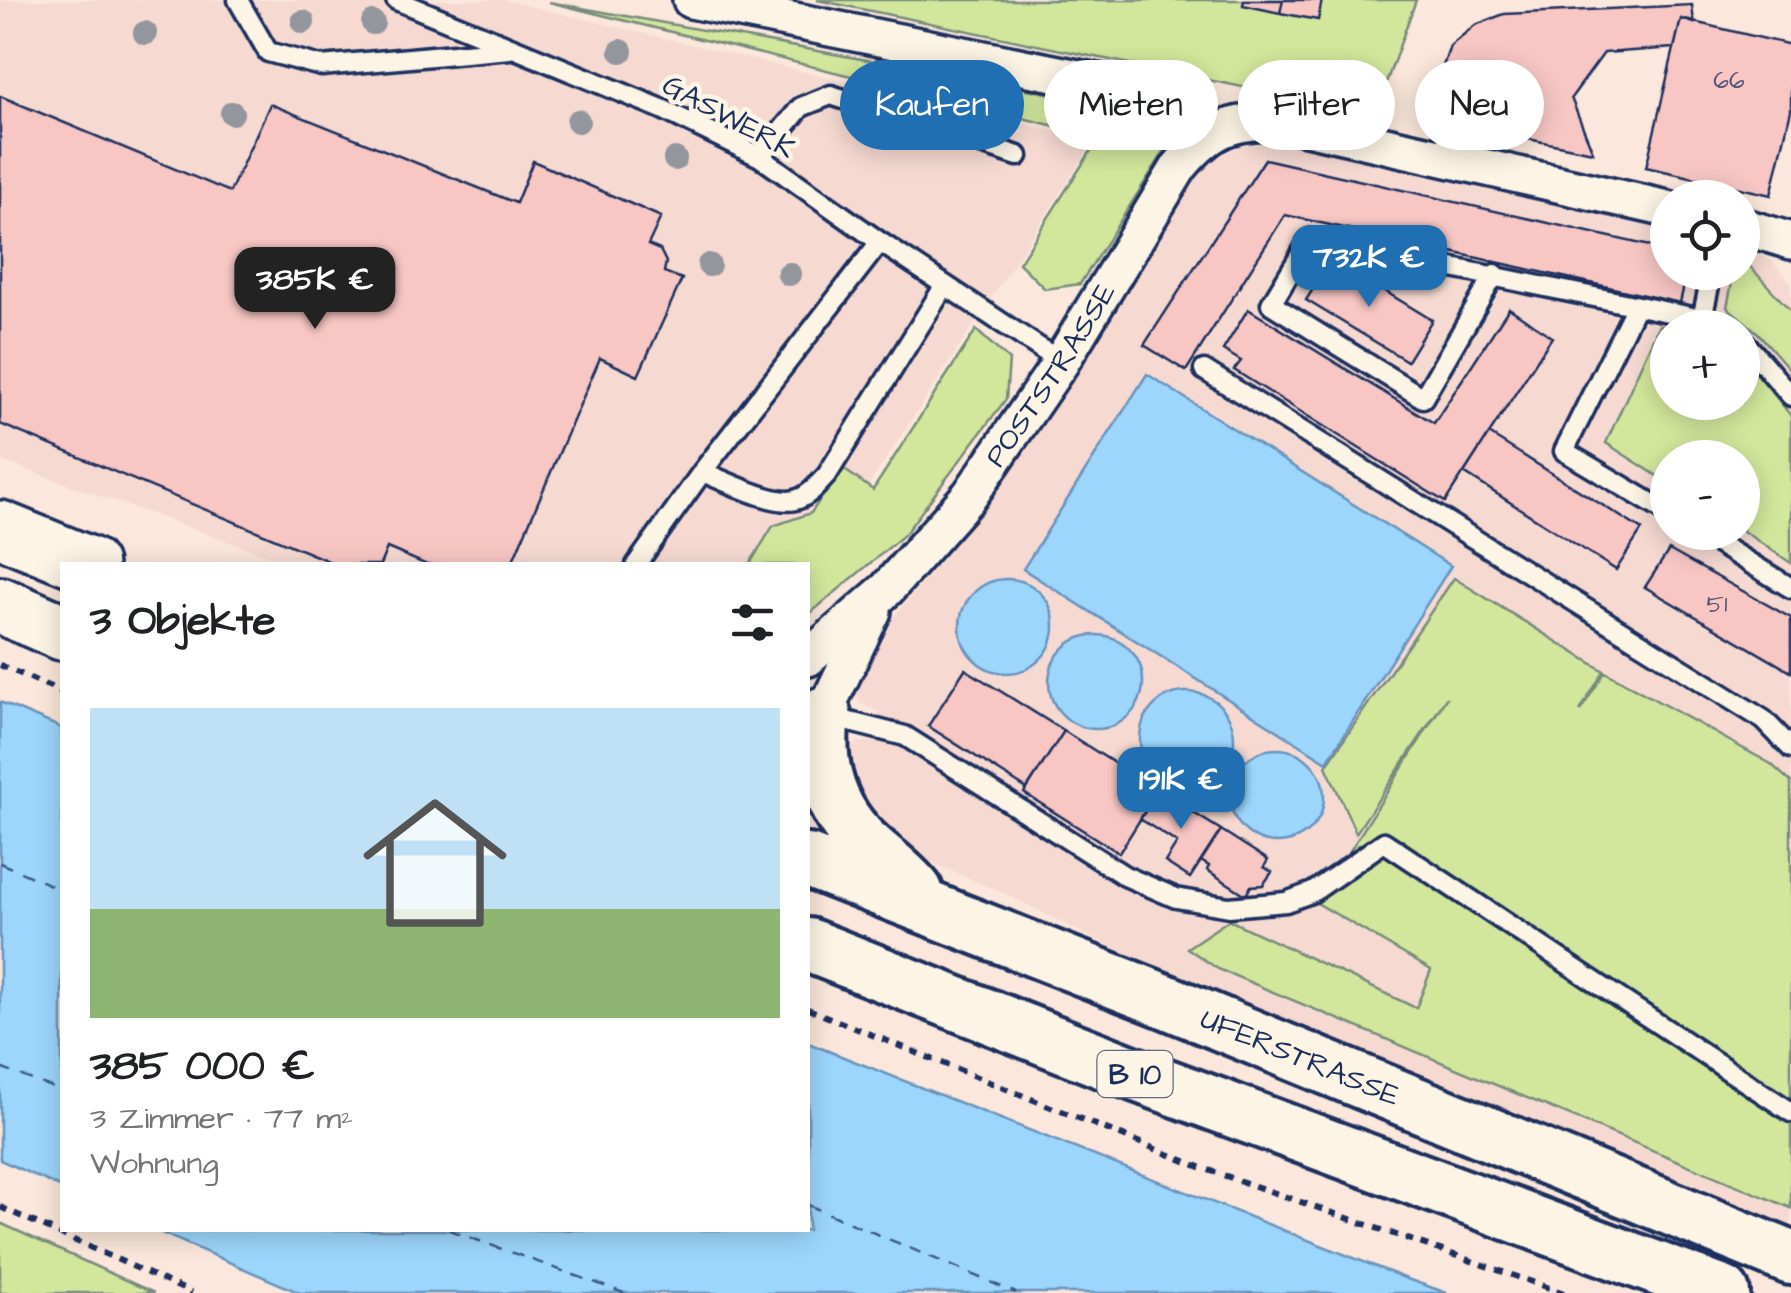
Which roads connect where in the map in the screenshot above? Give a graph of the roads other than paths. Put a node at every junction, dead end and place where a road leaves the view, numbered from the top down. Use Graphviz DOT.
graph roads {
  1 [pos="238,0"];
  2 [pos="396,0"];
  3 [pos="691,0"];
  4 [pos="516,49"];
  5 [pos="1044,71"];
  6 [pos="1218,131"];
  7 [pos="1194,150"];
  8 [pos="1018,156"];
  9 [pos="760,157"];
  10 [pos="1650,205"];
  11 [pos="1760,231"];
  12 [pos="1791,240"];
  13 [pos="880,242"];
  14 [pos="1495,274"];
  15 [pos="945,285"];
  16 [pos="1636,306"];
  17 [pos="1656,310"];
  18 [pos="1760,360"];
  19 [pos="1060,362"];
  20 [pos="1204,370"];
  21 [pos="1791,396"];
  22 [pos="702,472"];
  23 [pos="1650,502"];
  24 [pos="0,529"];
  25 [pos="1729,550"];
  26 [pos="82,562"];
  27 [pos="638,562"];
  28 [pos="1791,588"];
  29 [pos="887,589"];
  30 [pos="0,605"];
  31 [pos="60,631"];
  32 [pos="810,656"];
  33 [pos="813,726"];
  34 [pos="1791,748"];
  35 [pos="810,862"];
  36 [pos="939,912"];
  37 [pos="820,946"];
  38 [pos="1791,1112"];
  39 [pos="1791,1258"];
  40 [pos="1723,1293"];
  1 -- 4 [label="lane"];
  2 -- 4 [label="lane, GASWERK"];
  3 -- 5 [label="street"];
  4 -- 9 [label="lane, GASWERK"];
  6 -- 10 [label="street, POSTSTRASSE"];
  7 -- 19 [label="street, POSTSTRASSE"];
  8 -- 9 [label="lane"];
  9 -- 13 [label="lane, GASWERK"];
  11 -- 12 [label="street"];
  13 -- 15 [label="lane, GASWERK"];
  13 -- 22 [label="lane"];
  14 -- 14 [label="lane"];
  14 -- 16 [label="lane"];
  15 -- 19 [label="lane, GASWERK"];
  15 -- 22 [label="lane"];
  16 -- 17 [label="lane"];
  16 -- 23 [label="lane"];
  18 -- 21 [label="lane"];
  19 -- 29 [label="street, POSTSTRASSE"];
  20 -- 34 [label="lane"];
  22 -- 27 [label="lane"];
  24 -- 26 [label="highway"];
  25 -- 28 [label="lane"];
  29 -- 32 [label="street, POSTSTRASSE"];
  29 -- 33 [label="street, POSTSTRASSE"];
  30 -- 31 [label="highway"];
  33 -- 36 [label="main road"];
  33 -- 38 [label="lane"];
  35 -- 36 [label="main road, UFERSTRASSE / B 10"];
  36 -- 39 [label="main road, UFERSTRASSE / B 10"];
  37 -- 40 [label="main road, B 10"];
}
